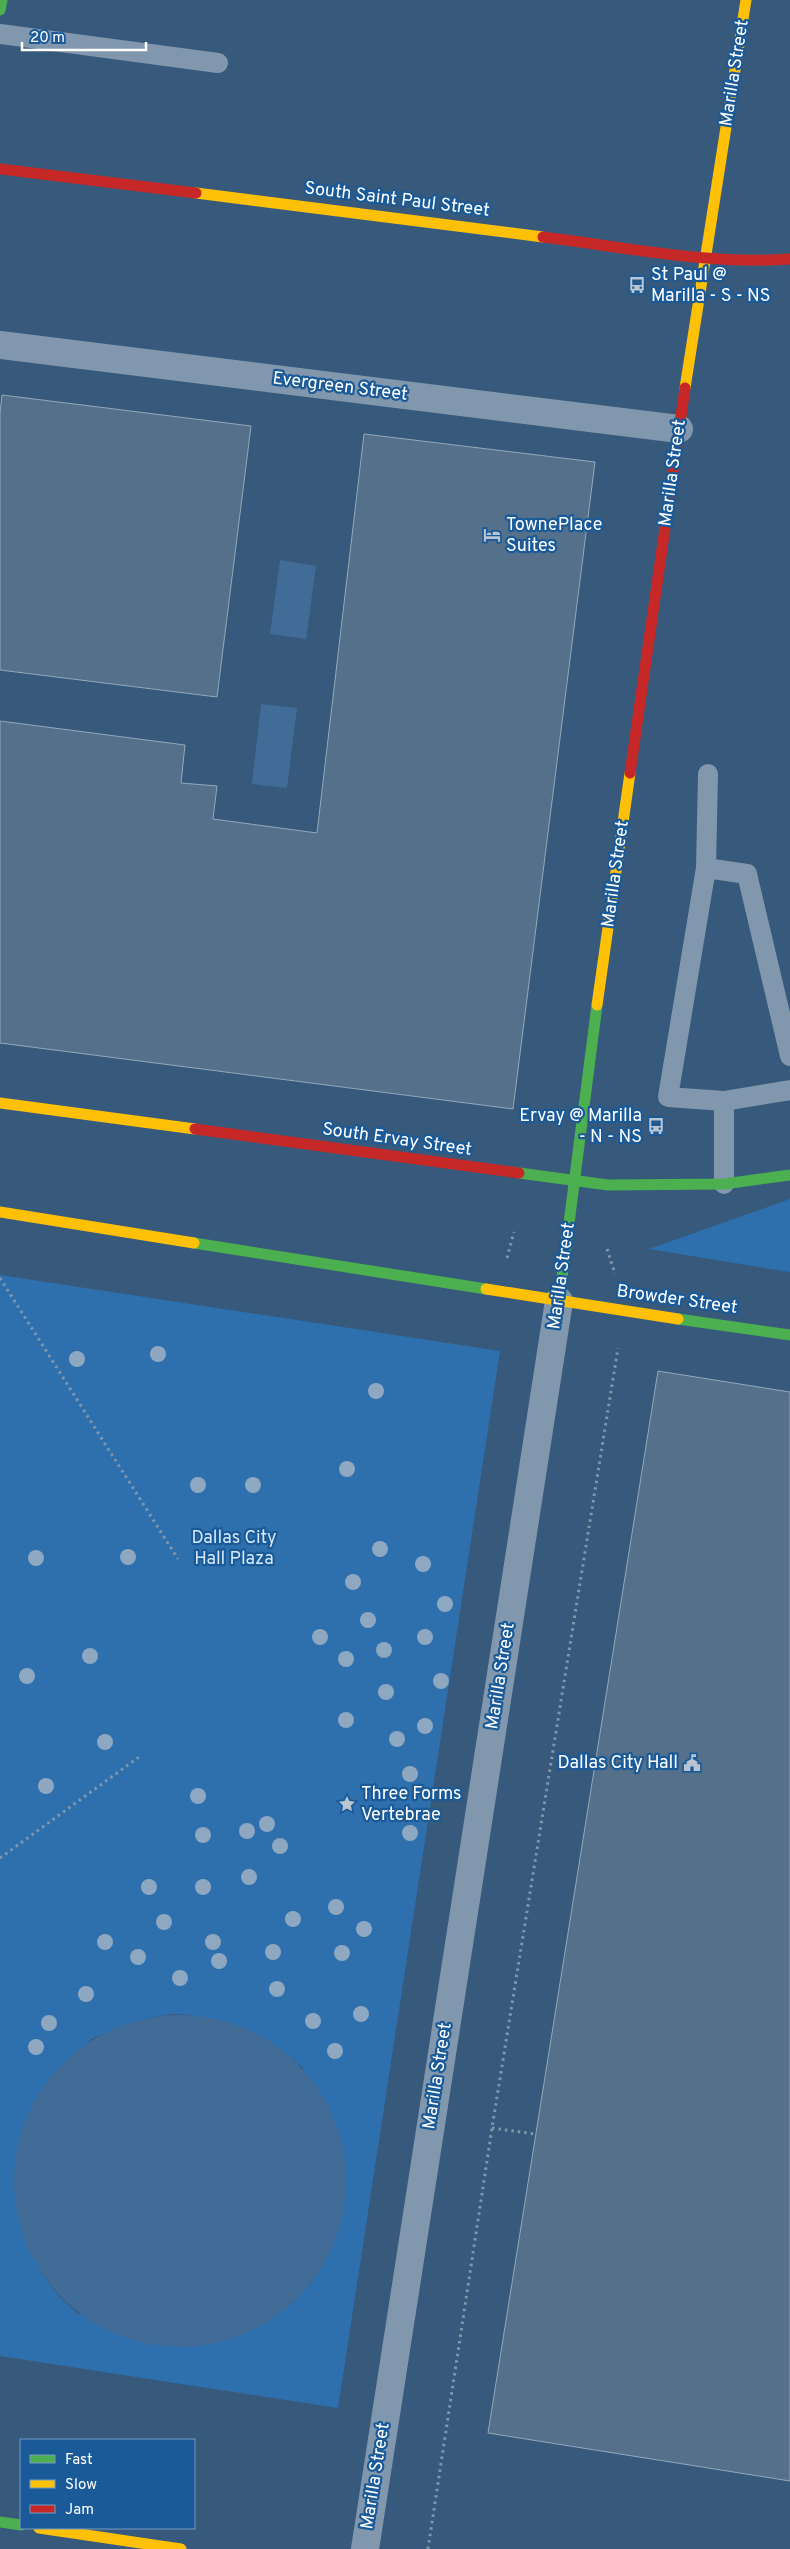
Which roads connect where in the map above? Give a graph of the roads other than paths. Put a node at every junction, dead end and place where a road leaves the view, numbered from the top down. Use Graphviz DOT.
graph roads {
  1 [pos="2,0"];
  2 [pos="746,0"];
  3 [pos="0,10"];
  4 [pos="0,34"];
  5 [pos="218,63"];
  6 [pos="0,170"];
  7 [pos="706,257"];
  8 [pos="790,259"];
  9 [pos="0,345"];
  10 [pos="679,429"];
  11 [pos="708,774"];
  12 [pos="706,868"];
  13 [pos="790,1056"];
  14 [pos="790,1090"];
  15 [pos="724,1101"];
  16 [pos="0,1103"];
  17 [pos="790,1176"];
  18 [pos="575,1181"];
  19 [pos="724,1184"];
  20 [pos="0,1212"];
  21 [pos="559,1301"];
  22 [pos="790,1335"];
  23 [pos="0,2522"];
  24 [pos="20,2525"];
  25 [pos="46,2529"];
  26 [pos="181,2549"];
  27 [pos="365,2549"];
  1 -- 3 [label="main road"];
  2 -- 7 [label="main road, Marilla Street"];
  4 -- 5 [label="lane"];
  6 -- 7 [label="main road, South Saint Paul Street"];
  7 -- 8 [label="main road, South Saint Paul Street"];
  7 -- 10 [label="main road, Marilla Street"];
  9 -- 10 [label="street, Evergreen Street"];
  10 -- 18 [label="main road, Marilla Street"];
  11 -- 12 [label="lane"];
  12 -- 13 [label="lane"];
  12 -- 15 [label="lane"];
  14 -- 15 [label="lane"];
  15 -- 19 [label="lane"];
  16 -- 18 [label="main road, South Ervay Street"];
  17 -- 19 [label="main road, South Ervay Street"];
  18 -- 19 [label="main road, South Ervay Street"];
  18 -- 21 [label="main road, Marilla Street"];
  20 -- 21 [label="main road, Browder Street"];
  21 -- 22 [label="main road, Browder Street"];
  21 -- 27 [label="street, Marilla Street"];
  23 -- 24 [label="main road"];
  25 -- 26 [label="main road"];
}
